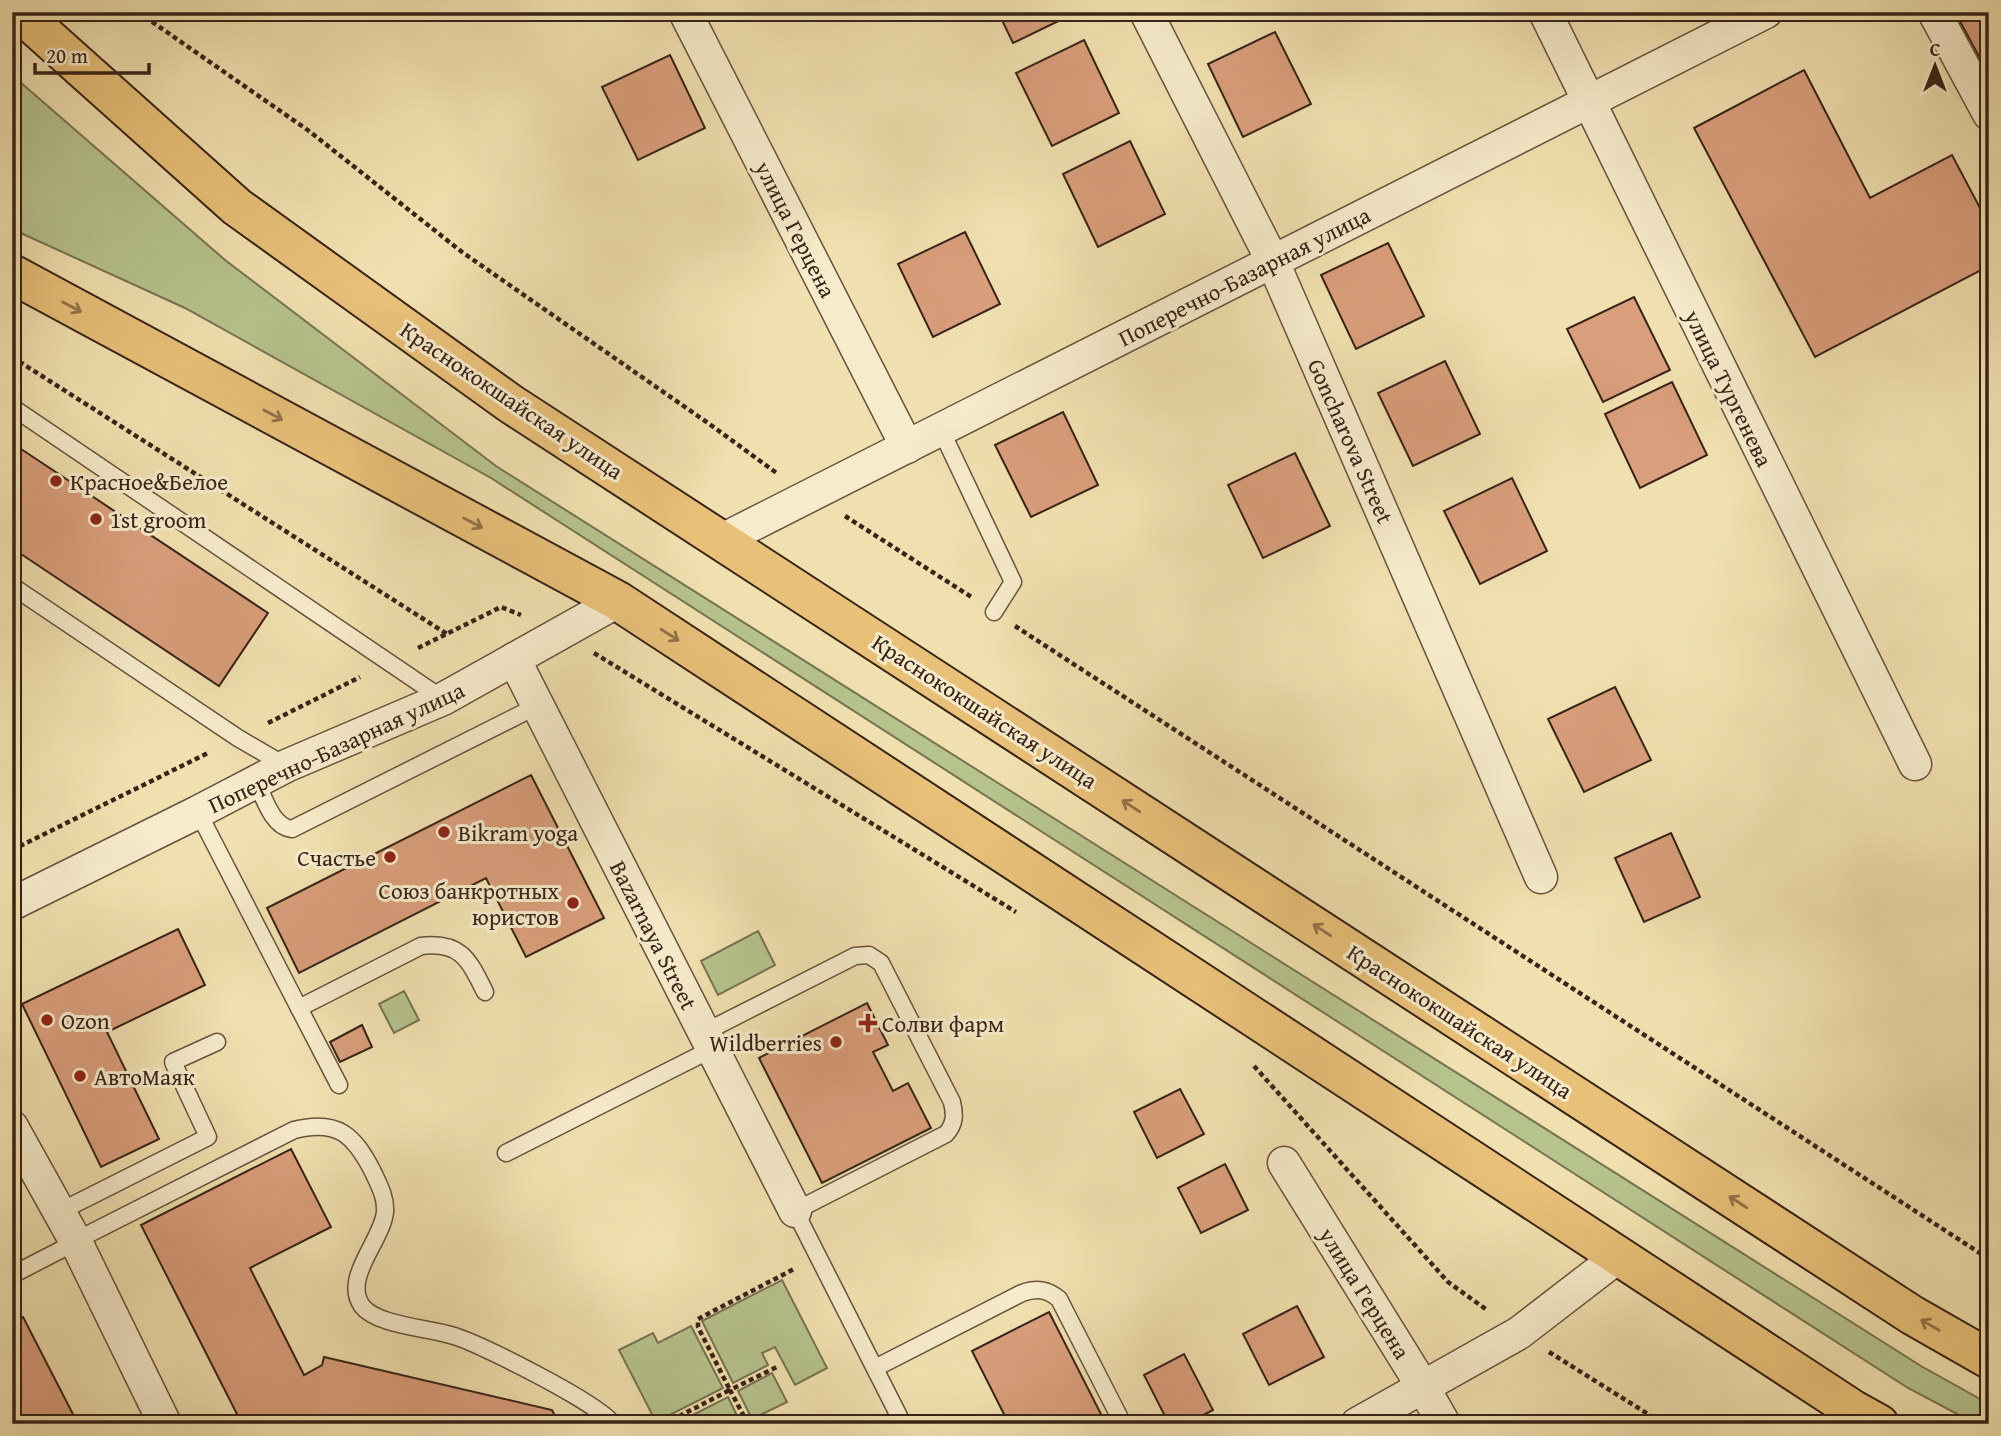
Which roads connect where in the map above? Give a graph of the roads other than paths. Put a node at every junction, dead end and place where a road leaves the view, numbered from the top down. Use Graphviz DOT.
graph roads {
  1 [pos="19,12"];
  2 [pos="685,12"];
  3 [pos="1146,12"];
  4 [pos="1545,12"];
  5 [pos="1766,12"];
  6 [pos="1934,12"];
  7 [pos="1588,102"];
  8 [pos="1989,114"];
  9 [pos="1273,262"];
  10 [pos="12,274"];
  11 [pos="12,407"];
  12 [pos="941,430"];
  13 [pos="907,447"];
  14 [pos="722,540"];
  15 [pos="12,586"];
  16 [pos="618,601"];
  17 [pos="994,612"];
  18 [pos="513,659"];
  19 [pos="443,699"];
  20 [pos="537,706"];
  21 [pos="1915,764"];
  22 [pos="286,766"];
  23 [pos="256,781"];
  24 [pos="198,812"];
  25 [pos="1541,877"];
  26 [pos="12,904"];
  27 [pos="485,992"];
  28 [pos="299,1008"];
  29 [pos="708,1041"];
  30 [pos="216,1042"];
  31 [pos="338,1085"];
  32 [pos="12,1127"];
  33 [pos="506,1153"];
  34 [pos="1284,1163"];
  35 [pos="794,1211"];
  36 [pos="59,1212"];
  37 [pos="75,1241"];
  38 [pos="1619,1256"];
  39 [pos="12,1275"];
  40 [pos="1989,1359"];
  41 [pos="874,1368"];
  42 [pos="1423,1387"];
  43 [pos="165,1424"];
  44 [pos="613,1424"];
  45 [pos="903,1424"];
  46 [pos="1123,1424"];
  47 [pos="1357,1424"];
  48 [pos="1444,1424"];
  49 [pos="1879,1424"];
  1 -- 14 [label="main road, Краснококшайская улица"];
  2 -- 13 [label="street, улица Герцена"];
  3 -- 9 [label="street, Goncharova Street"];
  4 -- 7 [label="street, улица Тургенева"];
  5 -- 7 [label="street, Поперечно-Базарная улица"];
  6 -- 8 [label="street"];
  7 -- 9 [label="street, Поперечно-Базарная улица"];
  7 -- 21 [label="street, улица Тургенева"];
  9 -- 12 [label="street, Поперечно-Базарная улица"];
  9 -- 25 [label="street, Goncharova Street"];
  10 -- 16 [label="main road, one-way"];
  11 -- 19 [label="lane"];
  12 -- 13 [label="street, Поперечно-Базарная улица"];
  12 -- 17 [label="lane"];
  13 -- 14 [label="street, Поперечно-Базарная улица"];
  40 -- 14 [label="main road, Краснококшайская улица, one-way"];
  15 -- 22 [label="lane"];
  16 -- 18 [label="street, Поперечно-Базарная улица"];
  16 -- 38 [label="main road, one-way"];
  18 -- 19 [label="street, Поперечно-Базарная улица"];
  18 -- 20 [label="street, Bazarnaya Street"];
  19 -- 22 [label="street, Поперечно-Базарная улица"];
  20 -- 23 [label="lane"];
  20 -- 29 [label="street, Bazarnaya Street"];
  22 -- 23 [label="street, Поперечно-Базарная улица"];
  23 -- 24 [label="street, Поперечно-Базарная улица"];
  24 -- 26 [label="street, Поперечно-Базарная улица"];
  24 -- 28 [label="lane"];
  27 -- 28 [label="lane"];
  28 -- 31 [label="lane"];
  29 -- 33 [label="lane"];
  29 -- 35 [label="street, Bazarnaya Street"];
  29 -- 35 [label="lane"];
  30 -- 36 [label="lane"];
  32 -- 36 [label="street"];
  34 -- 42 [label="street, улица Герцена"];
  35 -- 41 [label="lane"];
  36 -- 37 [label="street"];
  37 -- 39 [label="lane"];
  37 -- 43 [label="street"];
  37 -- 44 [label="lane"];
  38 -- 42 [label="street"];
  38 -- 49 [label="main road"];
  41 -- 45 [label="lane"];
  41 -- 46 [label="lane"];
  42 -- 47 [label="street"];
  42 -- 48 [label="street, улица Герцена"];
}
